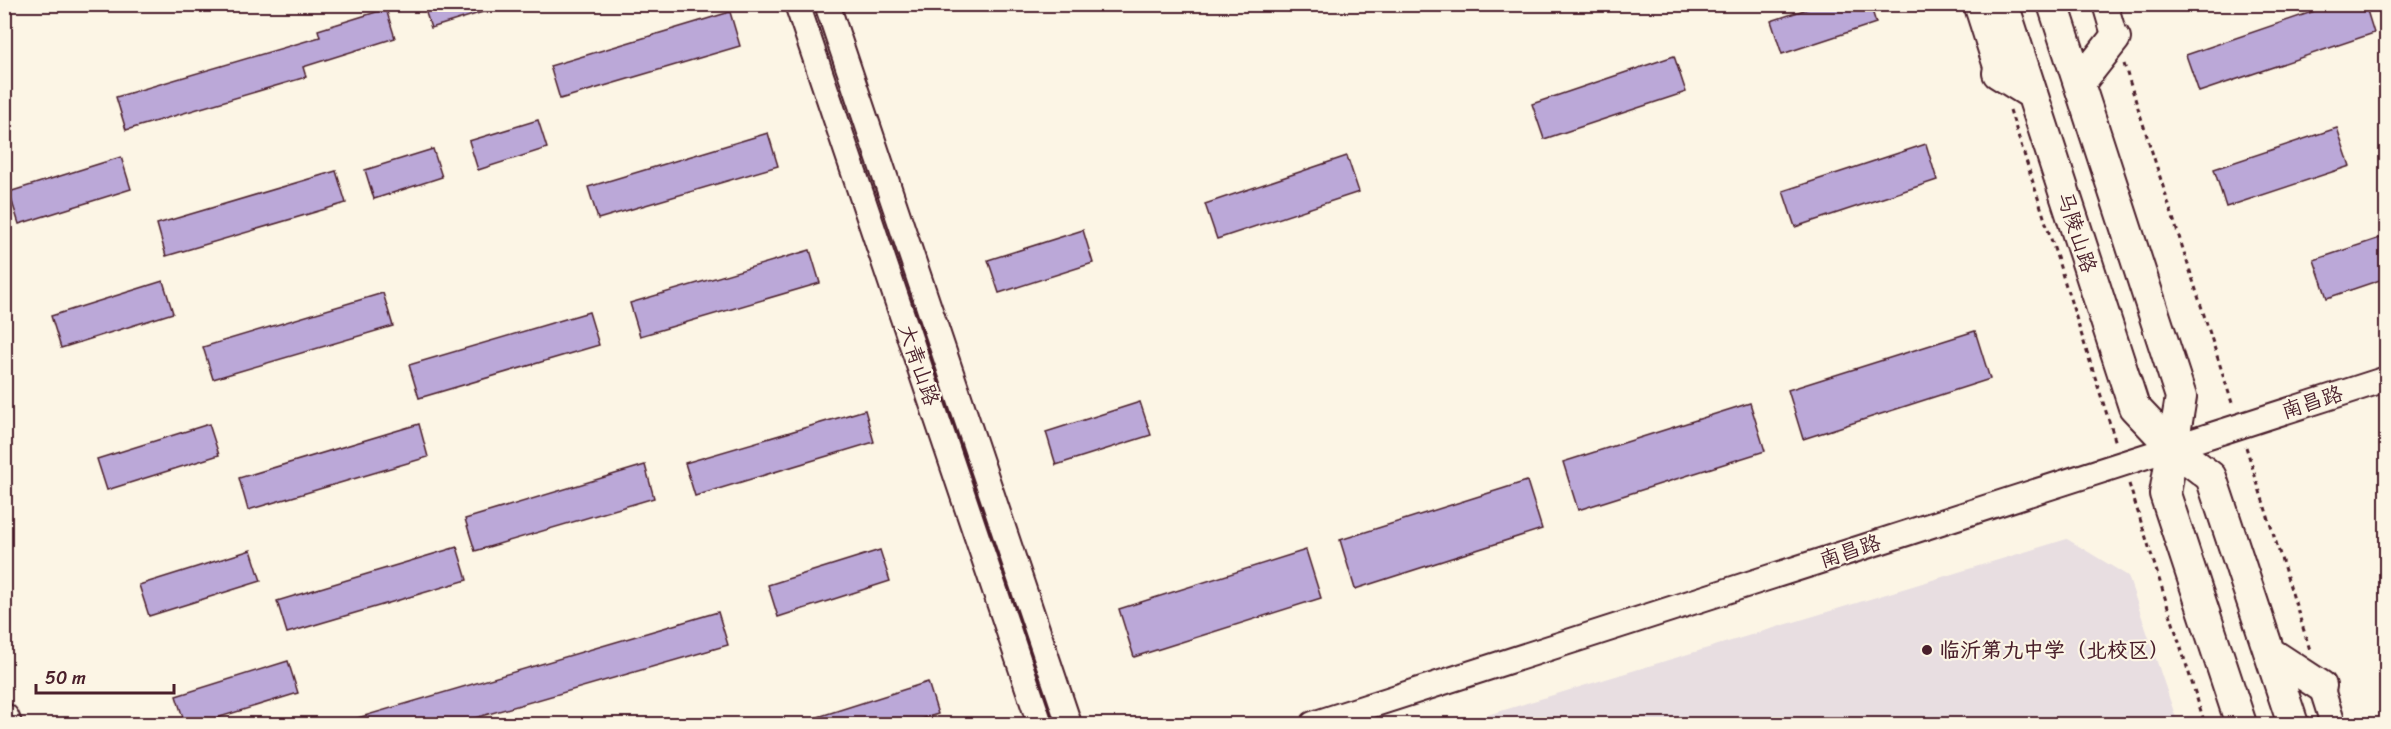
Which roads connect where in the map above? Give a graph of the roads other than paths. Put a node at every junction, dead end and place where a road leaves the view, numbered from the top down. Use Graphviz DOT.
graph roads {
  1 [pos="797,4"];
  2 [pos="827,4"];
  3 [pos="1976,4"];
  4 [pos="2004,4"];
  5 [pos="2053,4"];
  6 [pos="2105,4"];
  7 [pos="2115,38"];
  8 [pos="1998,74"];
  9 [pos="2079,84"];
  10 [pos="2020,100"];
  11 [pos="2386,379"];
  12 [pos="2172,447"];
  13 [pos="2269,652"];
  14 [pos="2321,686"];
  15 [pos="4,719"];
  16 [pos="6,724"];
  17 [pos="1040,724"];
  18 [pos="1069,724"];
  19 [pos="1313,724"];
  20 [pos="2241,724"];
  21 [pos="2293,724"];
  22 [pos="2333,724"];
  1 -- 17 [label="street, 大青山路"];
  2 -- 18 [label="street, 大青山路"];
  3 -- 8 [label="street"];
  4 -- 10 [label="main road, 马陵山路"];
  5 -- 9 [label="main road"];
  6 -- 7 [label="street"];
  7 -- 9 [label="main road"];
  8 -- 10 [label="main road"];
  9 -- 12 [label="main road"];
  10 -- 12 [label="main road, 马陵山路"];
  11 -- 12 [label="street, 南昌路"];
  12 -- 13 [label="main road, 马陵山路"];
  12 -- 19 [label="street, 南昌路"];
  12 -- 20 [label="main road"];
  13 -- 14 [label="main road"];
  13 -- 21 [label="main road, 马陵山路"];
  14 -- 22 [label="street"];
  15 -- 16 [label="main road"];
}
